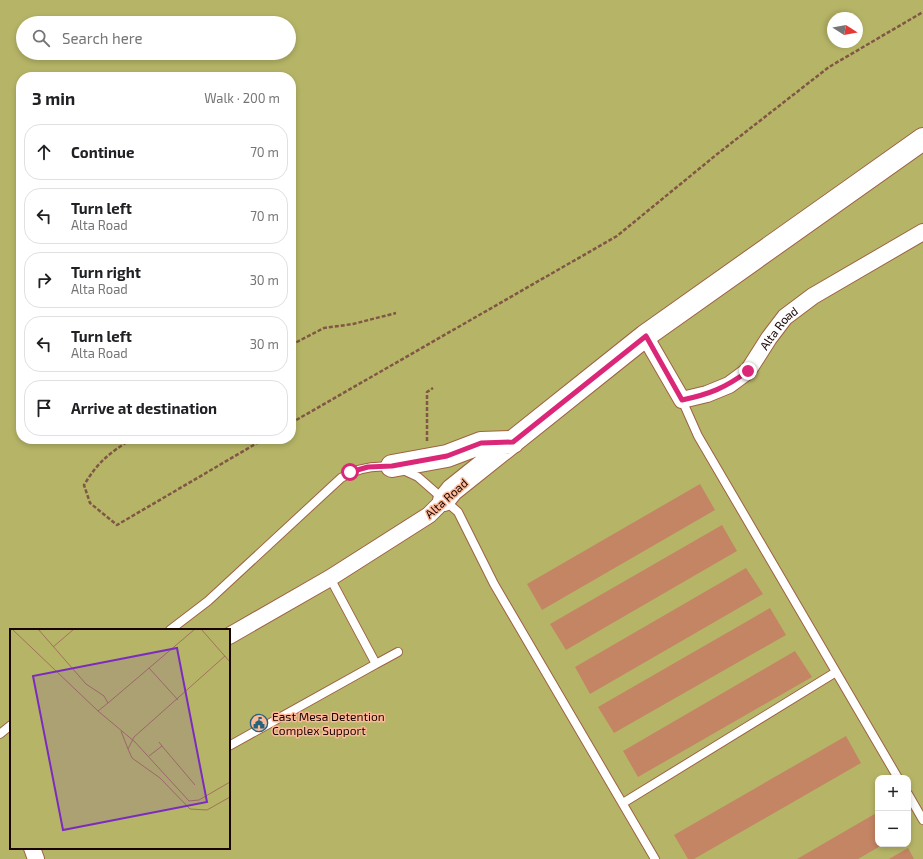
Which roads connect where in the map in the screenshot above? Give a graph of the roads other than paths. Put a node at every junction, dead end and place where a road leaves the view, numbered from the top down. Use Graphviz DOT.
graph roads {
  1 [pos="923,139"];
  2 [pos="923,232"];
  3 [pos="646,336"];
  4 [pos="682,400"];
  5 [pos="513,442"];
  6 [pos="392,466"];
  7 [pos="444,500"];
  8 [pos="330,578"];
  9 [pos="171,629"];
  10 [pos="230,635"];
  11 [pos="398,652"];
  12 [pos="376,664"];
  13 [pos="836,672"];
  14 [pos="10,726"];
  15 [pos="0,734"];
  16 [pos="230,745"];
  17 [pos="896,775"];
  18 [pos="911,799"];
  19 [pos="623,804"];
  20 [pos="923,820"];
  21 [pos="32,849"];
  22 [pos="36,859"];
  23 [pos="655,859"];
  1 -- 3 [label="street, Alta Road"];
  2 -- 4 [label="street, Alta Road"];
  3 -- 4 [label="street"];
  3 -- 5 [label="street, Alta Road"];
  4 -- 13 [label="lane"];
  5 -- 6 [label="street"];
  5 -- 7 [label="street, Alta Road"];
  6 -- 7 [label="lane"];
  6 -- 9 [label="lane"];
  7 -- 8 [label="street, Alta Road"];
  7 -- 19 [label="lane"];
  8 -- 10 [label="street, Alta Road"];
  8 -- 12 [label="lane"];
  11 -- 12 [label="lane"];
  12 -- 16 [label="lane"];
  13 -- 17 [label="lane"];
  13 -- 19 [label="lane"];
  14 -- 15 [label="lane"];
  18 -- 20 [label="lane"];
  19 -- 23 [label="lane"];
  21 -- 22 [label="street"];
}
